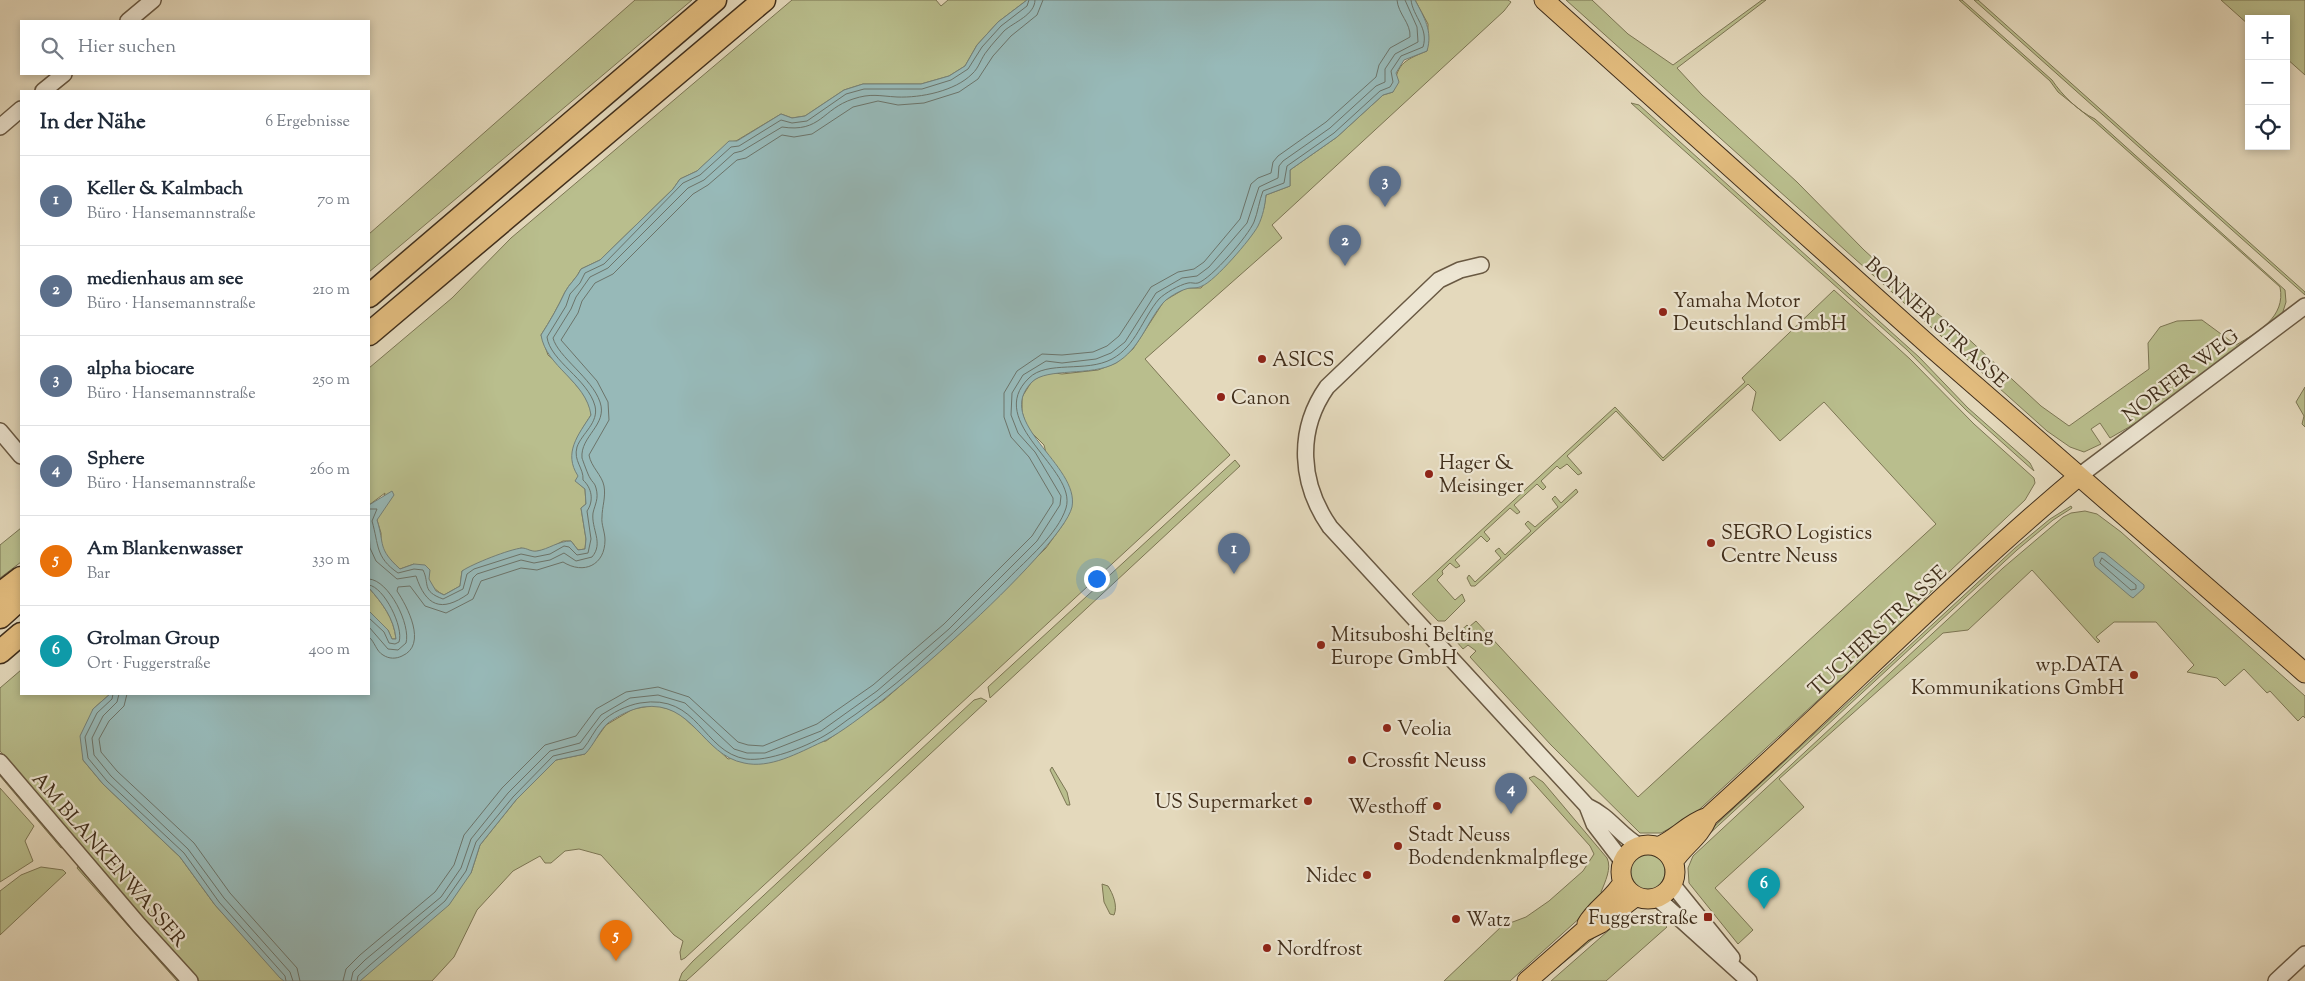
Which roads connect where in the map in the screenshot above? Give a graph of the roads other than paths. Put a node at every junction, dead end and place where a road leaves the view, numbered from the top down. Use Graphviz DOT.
graph roads {
  1 [pos="153,0"];
  2 [pos="715,0"];
  3 [pos="764,0"];
  4 [pos="1544,0"];
  5 [pos="129,20"];
  6 [pos="63,75"];
  7 [pos="44,90"];
  8 [pos="20,110"];
  9 [pos="0,127"];
  10 [pos="1482,265"];
  11 [pos="370,295"];
  12 [pos="2305,306"];
  13 [pos="370,333"];
  14 [pos="0,431"];
  15 [pos="20,455"];
  16 [pos="2079,476"];
  17 [pos="20,579"];
  18 [pos="0,594"];
  19 [pos="20,599"];
  20 [pos="0,617"];
  21 [pos="20,635"];
  22 [pos="0,652"];
  23 [pos="2305,673"];
  24 [pos="0,762"];
  25 [pos="1587,806"];
  26 [pos="1708,817"];
  27 [pos="1649,847"];
  28 [pos="1623,862"];
  29 [pos="1674,862"];
  30 [pos="1623,882"];
  31 [pos="1672,884"];
  32 [pos="1636,897"];
  33 [pos="1657,898"];
  34 [pos="1583,932"];
  35 [pos="2305,954"];
  36 [pos="1737,969"];
  37 [pos="190,981"];
  38 [pos="1527,981"];
  39 [pos="1748,981"];
  40 [pos="2276,981"];
  1 -- 5 [label="street"];
  2 -- 11 [label="highway"];
  3 -- 13 [label="highway"];
  4 -- 16 [label="main road, BONNER STRASSE"];
  6 -- 7 [label="street"];
  8 -- 9 [label="street"];
  10 -- 25 [label="street"];
  12 -- 16 [label="street, NORFER WEG"];
  14 -- 15 [label="street"];
  16 -- 23 [label="main road, BONNER STRASSE"];
  16 -- 26 [label="main road, TUCHERSTRASSE"];
  17 -- 18 [label="highway"];
  19 -- 20 [label="highway"];
  21 -- 22 [label="highway"];
  24 -- 37 [label="street, AM BLANKENWASSER"];
  25 -- 27 [label="street"];
  25 -- 28 [label="street"];
  26 -- 27 [label="main road, TUCHERSTRASSE"];
  26 -- 29 [label="main road, TUCHERSTRASSE"];
  27 -- 28 [label="main road"];
  27 -- 29 [label="main road"];
  28 -- 30 [label="main road"];
  29 -- 31 [label="main road"];
  30 -- 32 [label="main road"];
  30 -- 34 [label="main road"];
  31 -- 33 [label="main road"];
  31 -- 36 [label="street"];
  32 -- 33 [label="main road"];
  32 -- 34 [label="main road"];
  33 -- 36 [label="street"];
  34 -- 38 [label="main road"];
  35 -- 40 [label="street"];
  36 -- 39 [label="street"];
}
